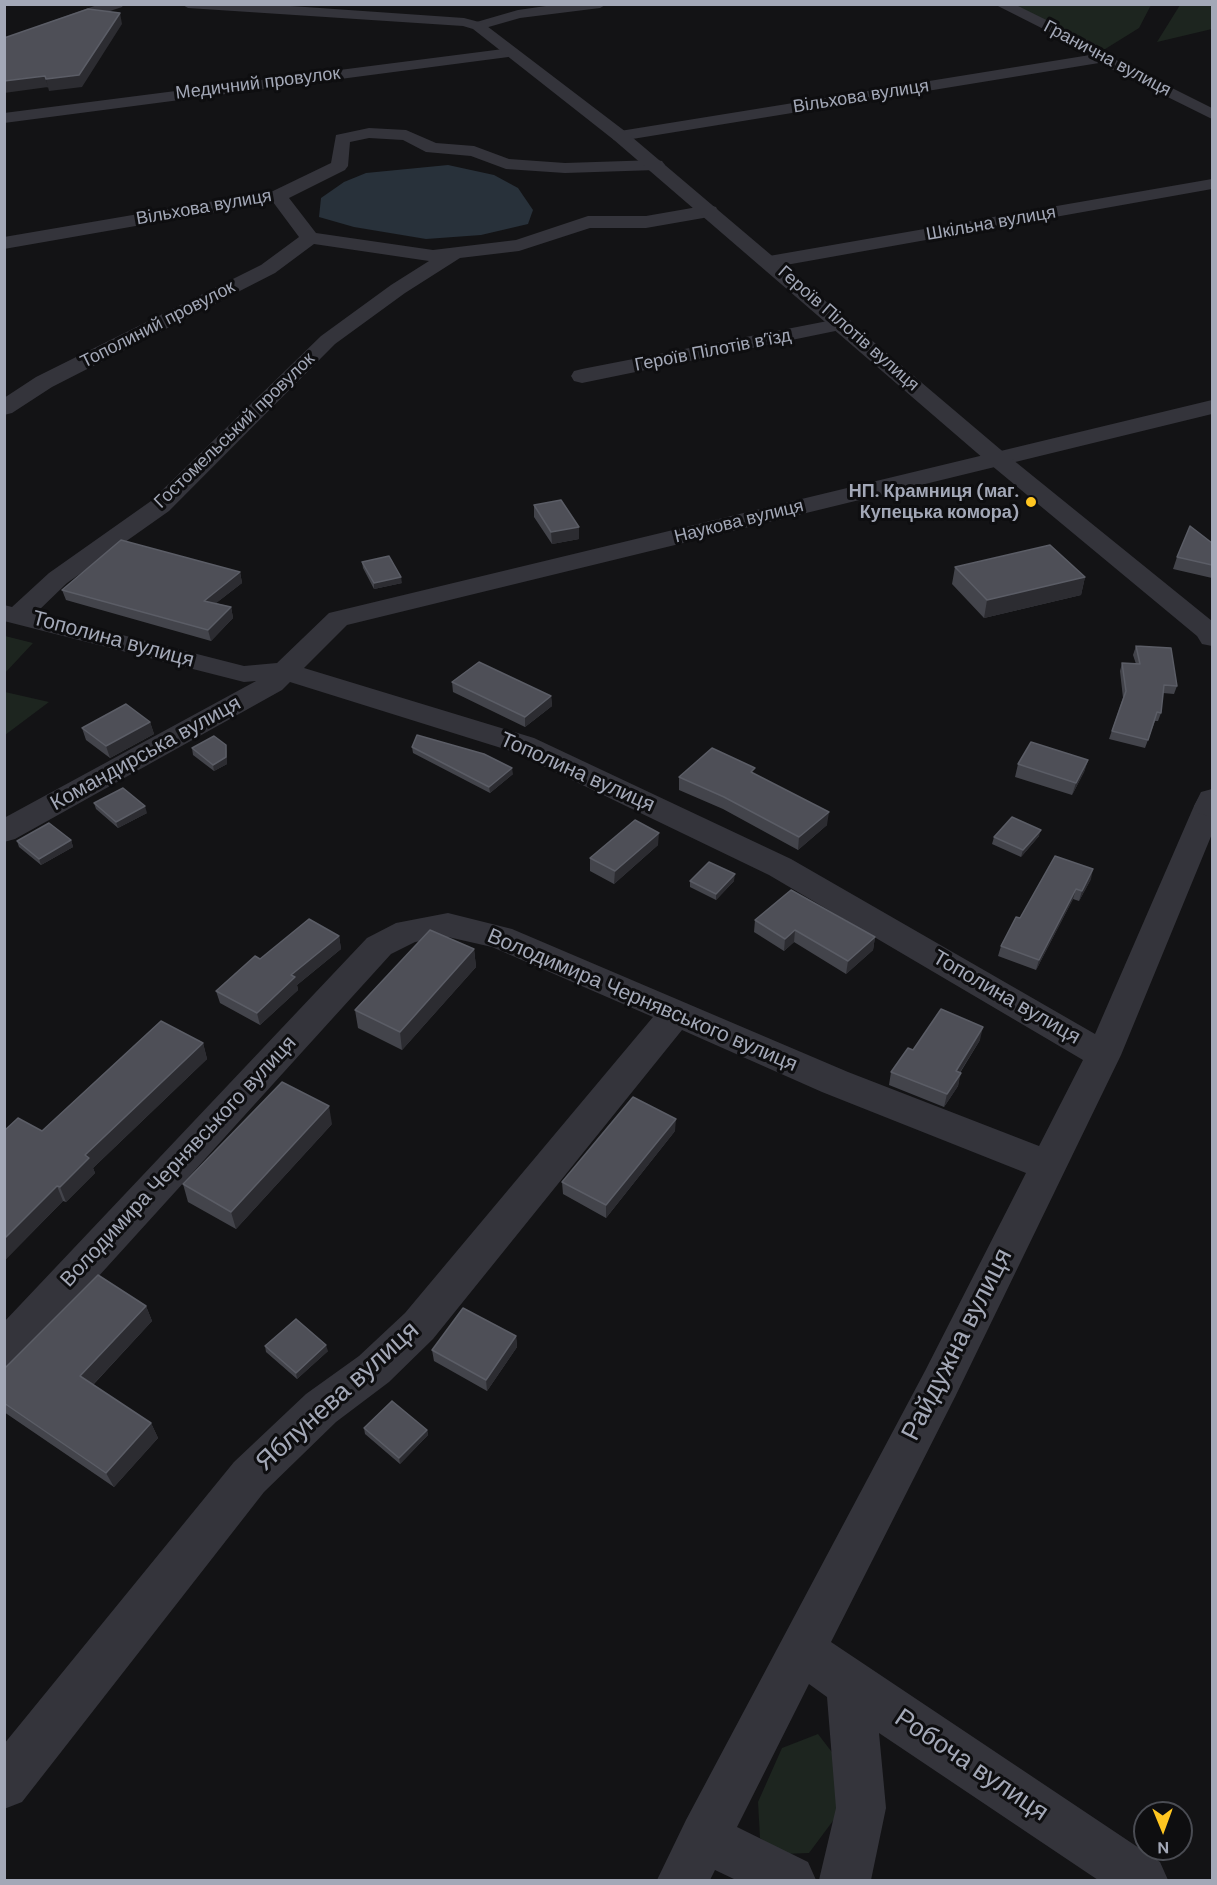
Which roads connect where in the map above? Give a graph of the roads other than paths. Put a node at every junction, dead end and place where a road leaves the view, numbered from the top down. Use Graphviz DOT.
graph roads {
  1 [pos="117,4"];
  2 [pos="188,4"];
  3 [pos="600,4"];
  4 [pos="1001,4"];
  5 [pos="478,26"];
  6 [pos="4,43"];
  7 [pos="511,53"];
  8 [pos="1101,58"];
  9 [pos="1212,114"];
  10 [pos="4,118"];
  11 [pos="620,135"];
  12 [pos="656,165"];
  13 [pos="1212,184"];
  14 [pos="278,196"];
  15 [pos="709,210"];
  16 [pos="310,238"];
  17 [pos="4,243"];
  18 [pos="455,253"];
  19 [pos="769,262"];
  20 [pos="843,324"];
  21 [pos="582,376"];
  22 [pos="1212,407"];
  23 [pos="4,408"];
  24 [pos="999,460"];
  25 [pos="12,614"];
  26 [pos="1212,638"];
  27 [pos="285,671"];
  28 [pos="1211,804"];
  29 [pos="4,832"];
  30 [pos="676,1013"];
  31 [pos="1103,1055"];
  32 [pos="1047,1166"];
  33 [pos="4,1351"];
  34 [pos="802,1650"];
  35 [pos="850,1685"];
  36 [pos="4,1784"];
  37 [pos="694,1859"];
  38 [pos="790,1881"];
  39 [pos="845,1881"];
  40 [pos="1142,1881"];
  1 -- 6 [label="street"];
  2 -- 5 [label="street"];
  3 -- 5 [label="street"];
  4 -- 8 [label="street, Гранична вулиця"];
  5 -- 7 [label="street, Героїв Пілотів вулиця"];
  7 -- 10 [label="street, Медичний провулок"];
  7 -- 11 [label="street, Героїв Пілотів вулиця"];
  8 -- 9 [label="street, Гранична вулиця"];
  8 -- 11 [label="street, Вільхова вулиця"];
  11 -- 12 [label="street, Героїв Пілотів вулиця"];
  12 -- 14 [label="street, Вільхова вулиця"];
  12 -- 15 [label="street, Героїв Пілотів вулиця"];
  13 -- 19 [label="street, Шкільна вулиця"];
  14 -- 16 [label="street"];
  14 -- 17 [label="street, Вільхова вулиця"];
  15 -- 18 [label="street"];
  15 -- 19 [label="street, Героїв Пілотів вулиця"];
  16 -- 18 [label="street"];
  16 -- 23 [label="street, Тополиний провулок"];
  18 -- 25 [label="street, Гостомельський провулок"];
  19 -- 20 [label="street, Героїв Пілотів вулиця"];
  20 -- 21 [label="street, Героїв Пілотів в’їзд"];
  20 -- 24 [label="street, Героїв Пілотів вулиця"];
  22 -- 24 [label="street, Наукова вулиця"];
  24 -- 26 [label="street, Героїв Пілотів вулиця"];
  24 -- 27 [label="street, Наукова вулиця"];
  25 -- 27 [label="street, Тополина вулиця"];
  27 -- 29 [label="street, Командирська вулиця"];
  27 -- 31 [label="street, Тополина вулиця"];
  28 -- 31 [label="street, Райдужна вулиця"];
  30 -- 32 [label="street, Володимира Чернявського вулиця"];
  30 -- 33 [label="street, Володимира Чернявського вулиця"];
  30 -- 36 [label="street, Яблунева вулиця"];
  31 -- 32 [label="street, Райдужна вулиця"];
  32 -- 34 [label="street, Райдужна вулиця"];
  34 -- 35 [label="street, Робоча вулиця"];
  34 -- 37 [label="street, Райдужна вулиця"];
  35 -- 39 [label="street"];
  35 -- 40 [label="street, Робоча вулиця"];
  37 -- 38 [label="street"];
}
